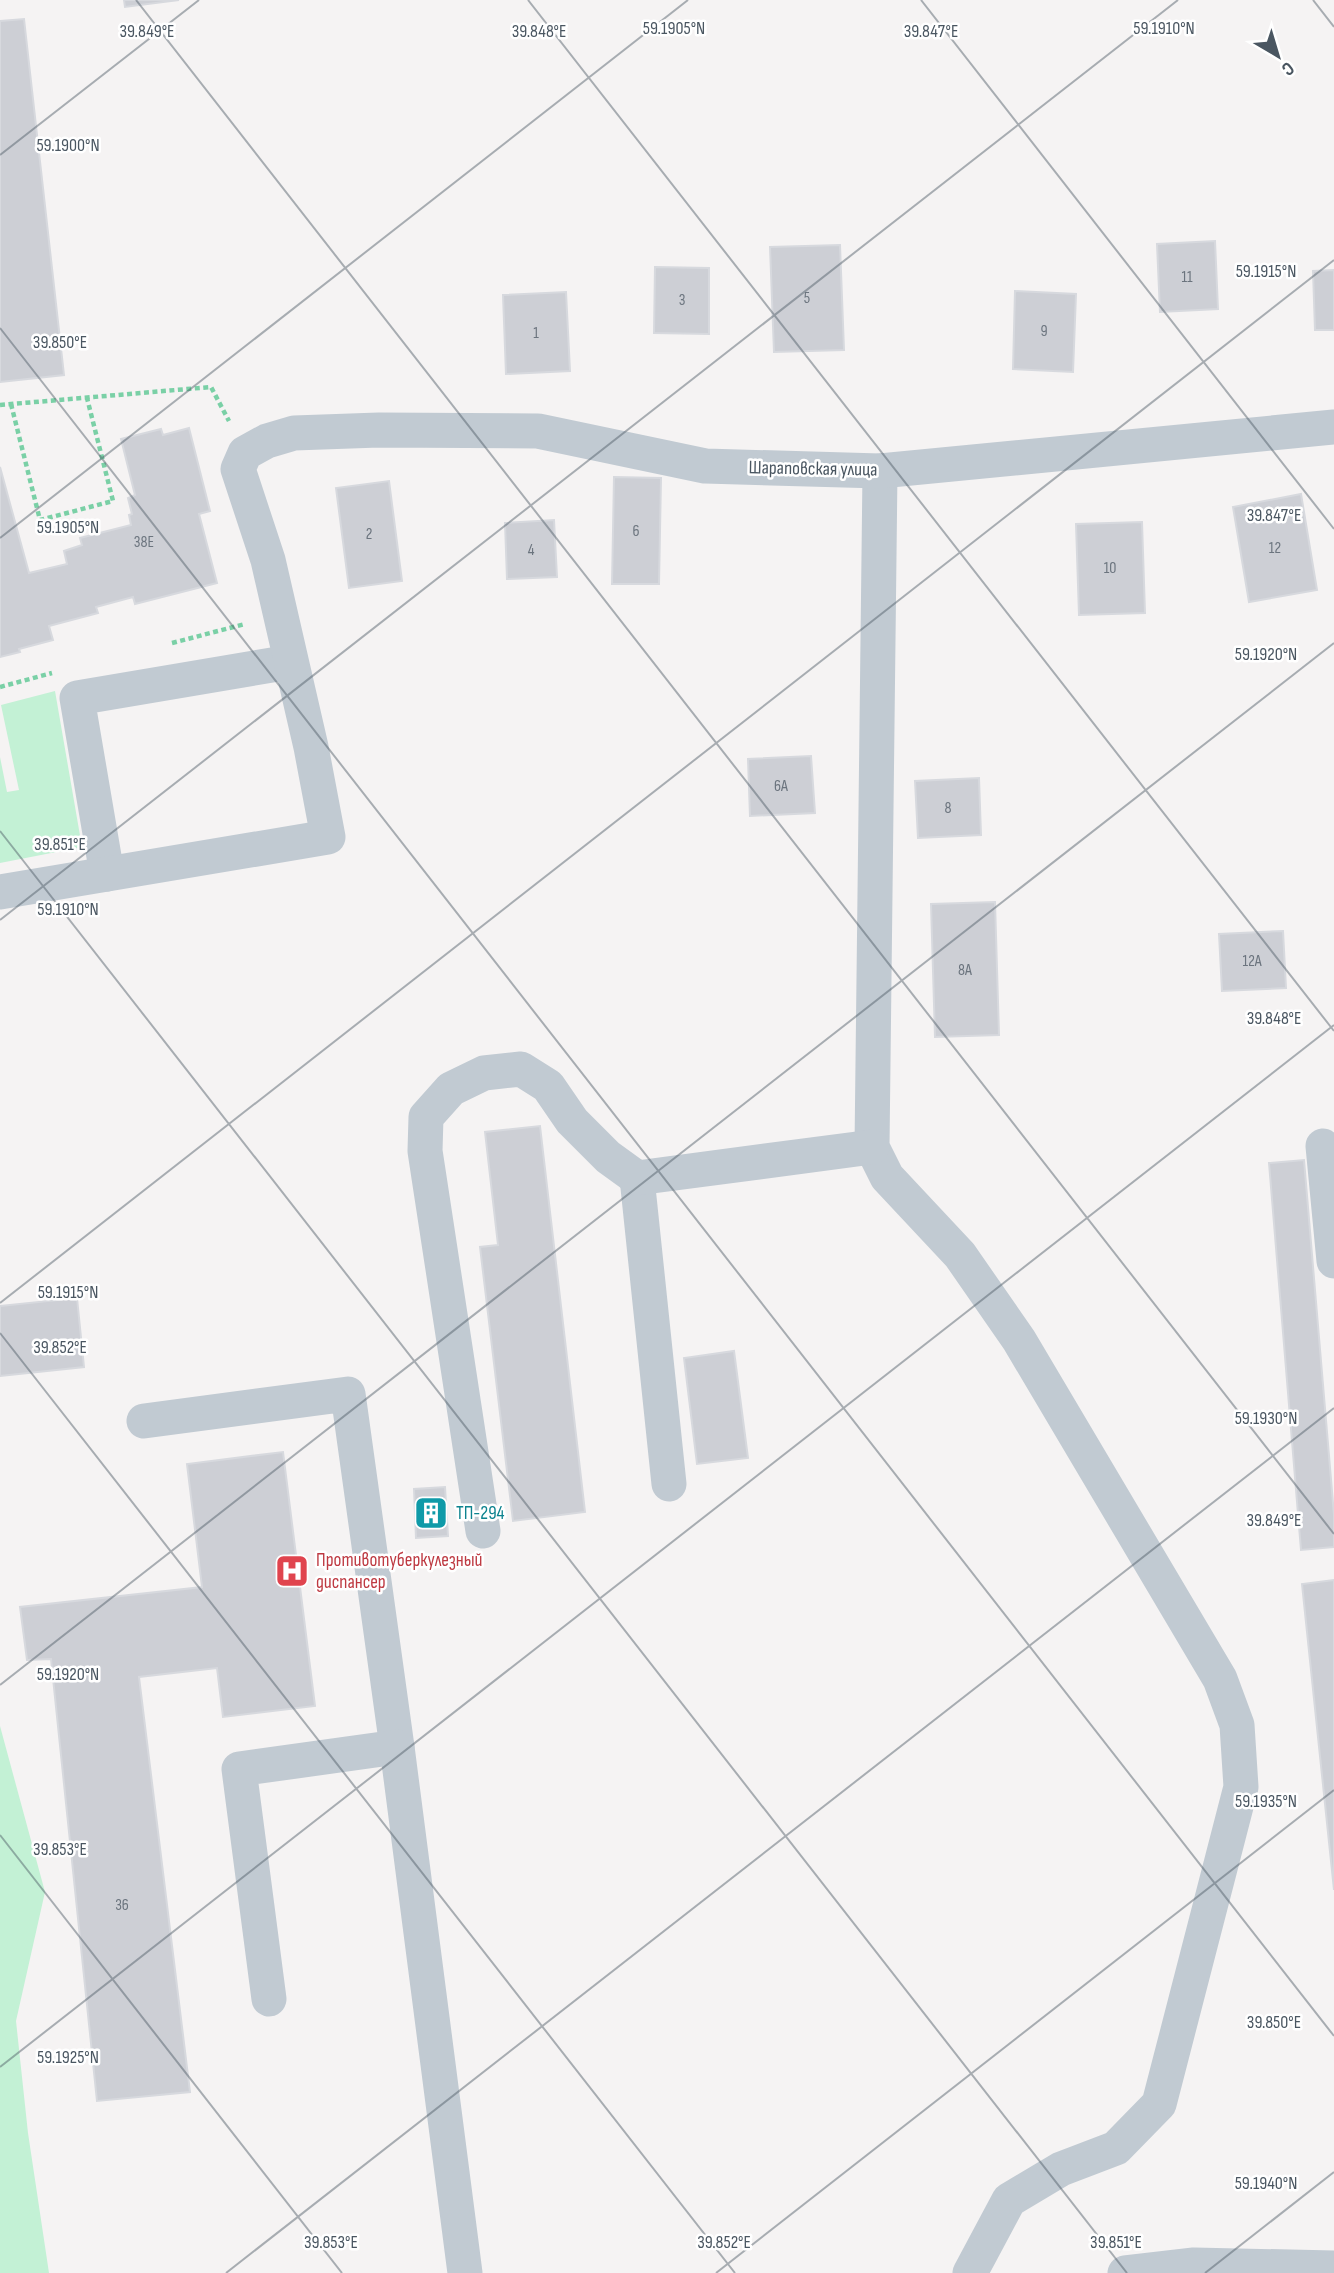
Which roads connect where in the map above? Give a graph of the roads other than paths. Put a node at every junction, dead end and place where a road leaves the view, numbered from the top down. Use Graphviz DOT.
graph roads {
  1 [pos="1334,427"];
  2 [pos="880,471"];
  3 [pos="290,662"];
  4 [pos="107,874"];
  5 [pos="0,892"];
  6 [pos="1323,1146"];
  7 [pos="872,1147"];
  8 [pos="637,1178"];
  9 [pos="1334,1261"];
  10 [pos="144,1421"];
  11 [pos="668,1484"];
  12 [pos="483,1531"];
  13 [pos="397,1746"];
  14 [pos="269,1999"];
  15 [pos="1325,2269"];
  16 [pos="465,2273"];
  17 [pos="970,2273"];
  18 [pos="1125,2273"];
  1 -- 2 [label="street, Шараповская улица"];
  2 -- 3 [label="street, Шараповская улица"];
  2 -- 7 [label="street"];
  3 -- 4 [label="street"];
  3 -- 4 [label="street"];
  4 -- 5 [label="street"];
  6 -- 9 [label="street"];
  7 -- 8 [label="street"];
  7 -- 17 [label="street"];
  8 -- 11 [label="street"];
  8 -- 12 [label="street"];
  10 -- 13 [label="street"];
  13 -- 14 [label="street"];
  13 -- 16 [label="street"];
  15 -- 18 [label="street"];
}
